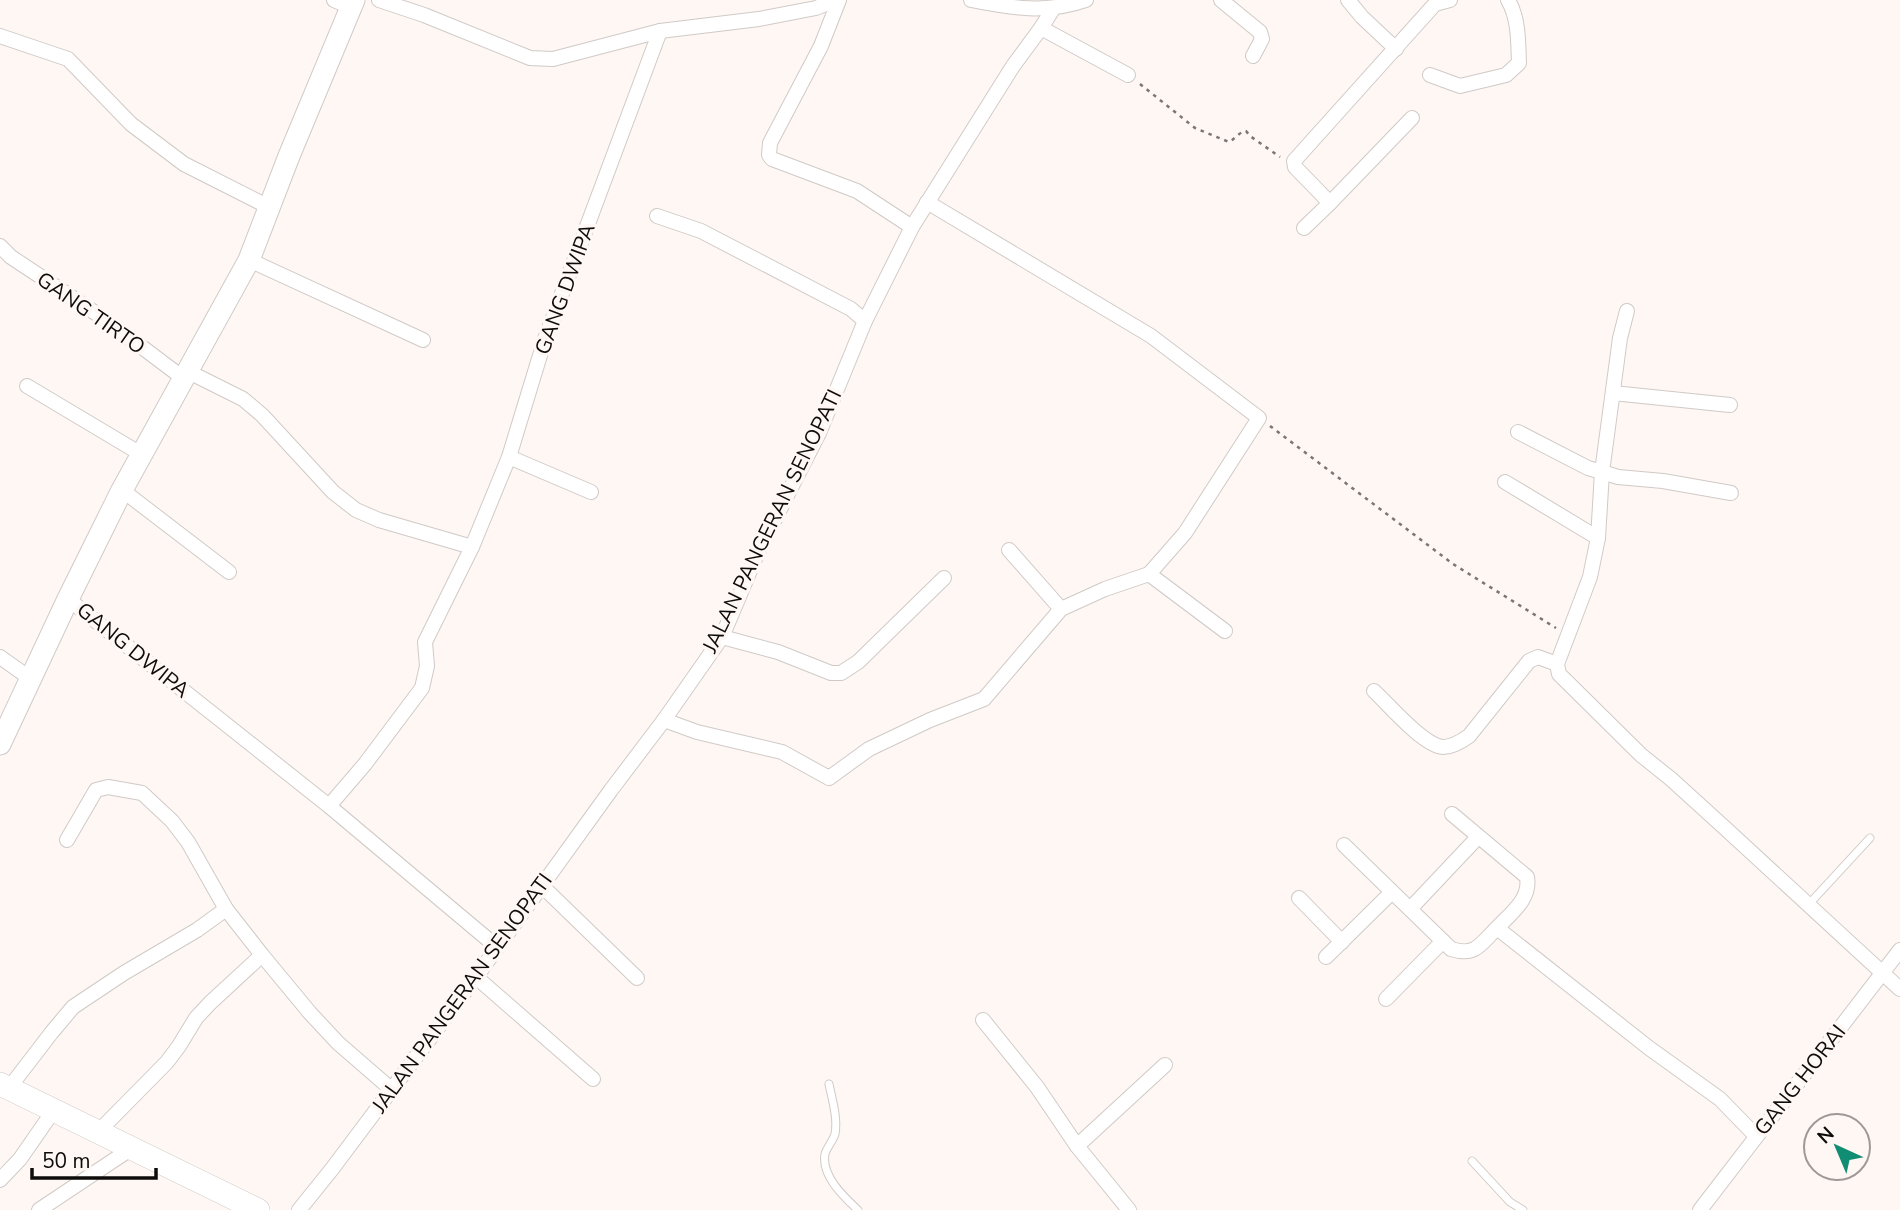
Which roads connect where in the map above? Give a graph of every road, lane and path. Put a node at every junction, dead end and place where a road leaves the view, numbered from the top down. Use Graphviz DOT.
graph roads {
  1 [pos="379,0"];
  2 [pos="837,0"];
  3 [pos="971,0"];
  4 [pos="1086,0"];
  5 [pos="1221,0"];
  6 [pos="1348,0"];
  7 [pos="1450,0"];
  8 [pos="1508,0"];
  9 [pos="346,2"];
  10 [pos="1007,4"];
  11 [pos="1053,9"];
  12 [pos="1041,28"];
  13 [pos="660,31"];
  14 [pos="0,36"];
  15 [pos="1396,49"];
  16 [pos="1252,55"];
  17 [pos="1128,75"];
  18 [pos="1430,75"];
  19 [pos="1412,118"];
  20 [pos="1295,167"];
  21 [pos="927,202"];
  22 [pos="1329,203"];
  23 [pos="269,207"];
  24 [pos="657,216"];
  25 [pos="912,227"];
  26 [pos="1304,228"];
  27 [pos="0,246"];
  28 [pos="249,260"];
  29 [pos="1627,311"];
  30 [pos="865,321"];
  31 [pos="423,340"];
  32 [pos="185,374"];
  33 [pos="27,386"];
  34 [pos="1614,393"];
  35 [pos="1730,405"];
  36 [pos="1259,418"];
  37 [pos="1518,432"];
  38 [pos="141,454"];
  39 [pos="509,457"];
  40 [pos="1602,472"];
  41 [pos="1505,482"];
  42 [pos="122,490"];
  43 [pos="591,492"];
  44 [pos="1731,493"];
  45 [pos="1598,538"];
  46 [pos="471,547"];
  47 [pos="1009,550"];
  48 [pos="229,572"];
  49 [pos="1149,574"];
  50 [pos="944,579"];
  51 [pos="68,598"];
  52 [pos="1061,610"];
  53 [pos="1225,631"];
  54 [pos="1568,636"];
  55 [pos="722,637"];
  56 [pos="0,657"];
  57 [pos="1557,664"];
  58 [pos="31,679"];
  59 [pos="1374,691"];
  60 [pos="664,720"];
  61 [pos="0,744"];
  62 [pos="328,806"];
  63 [pos="1452,814"];
  64 [pos="1478,837"];
  65 [pos="1870,838"];
  66 [pos="67,840"];
  67 [pos="1344,845"];
  68 [pos="541,885"];
  69 [pos="1392,892"];
  70 [pos="1299,898"];
  71 [pos="1809,904"];
  72 [pos="226,909"];
  73 [pos="1410,909"];
  74 [pos="1497,928"];
  75 [pos="1443,941"];
  76 [pos="1342,942"];
  77 [pos="497,947"];
  78 [pos="1900,950"];
  79 [pos="262,955"];
  80 [pos="1326,957"];
  81 [pos="1883,973"];
  82 [pos="476,977"];
  83 [pos="637,978"];
  84 [pos="1900,989"];
  85 [pos="1386,999"];
  86 [pos="983,1020"];
  87 [pos="1165,1065"];
  88 [pos="593,1079"];
  89 [pos="829,1084"];
  90 [pos="4,1086"];
  91 [pos="391,1089"];
  92 [pos="54,1110"];
  93 [pos="98,1132"];
  94 [pos="1756,1136"];
  95 [pos="1077,1146"];
  96 [pos="132,1148"];
  97 [pos="1472,1161"];
  98 [pos="0,1180"];
  99 [pos="241,1207"];
  100 [pos="39,1210"];
  101 [pos="299,1210"];
  102 [pos="858,1210"];
  103 [pos="1129,1210"];
  104 [pos="1523,1210"];
  105 [pos="1700,1210"];
  1 -- 13 [label="street"];
  2 -- 13 [label="street"];
  2 -- 25 [label="street"];
  3 -- 10 [label="street"];
  4 -- 11 [label="street"];
  5 -- 16 [label="street"];
  6 -- 15 [label="street"];
  7 -- 15 [label="street"];
  8 -- 18 [label="street"];
  9 -- 23 [label="street"];
  10 -- 11 [label="street"];
  11 -- 12 [label="street, JALAN PANGERAN SENOPATI"];
  12 -- 17 [label="street"];
  12 -- 21 [label="street, JALAN PANGERAN SENOPATI"];
  13 -- 39 [label="street, GANG DWIPA"];
  14 -- 23 [label="street"];
  15 -- 20 [label="street"];
  17 -- 20 [label="path"];
  19 -- 22 [label="street"];
  20 -- 22 [label="street"];
  21 -- 25 [label="street, JALAN PANGERAN SENOPATI"];
  21 -- 36 [label="street"];
  22 -- 26 [label="street"];
  23 -- 28 [label="street"];
  24 -- 30 [label="street"];
  25 -- 30 [label="street, JALAN PANGERAN SENOPATI"];
  27 -- 32 [label="street, GANG TIRTO"];
  28 -- 31 [label="street"];
  28 -- 32 [label="street"];
  29 -- 34 [label="street"];
  30 -- 55 [label="street, JALAN PANGERAN SENOPATI"];
  32 -- 38 [label="street"];
  32 -- 46 [label="street"];
  33 -- 38 [label="street"];
  34 -- 35 [label="street"];
  34 -- 40 [label="street"];
  36 -- 49 [label="street"];
  36 -- 54 [label="path"];
  37 -- 40 [label="street"];
  38 -- 42 [label="street"];
  39 -- 43 [label="street"];
  39 -- 46 [label="street, GANG DWIPA"];
  40 -- 44 [label="street"];
  40 -- 45 [label="street"];
  41 -- 45 [label="street"];
  42 -- 48 [label="street"];
  42 -- 51 [label="street"];
  45 -- 54 [label="street"];
  46 -- 62 [label="street, GANG DWIPA"];
  47 -- 52 [label="street"];
  49 -- 52 [label="street"];
  49 -- 53 [label="street"];
  50 -- 55 [label="street"];
  51 -- 58 [label="street"];
  51 -- 62 [label="street, GANG DWIPA"];
  52 -- 60 [label="street"];
  54 -- 57 [label="street"];
  55 -- 60 [label="street, JALAN PANGERAN SENOPATI"];
  56 -- 58 [label="street"];
  57 -- 59 [label="street"];
  57 -- 71 [label="street"];
  58 -- 61 [label="street"];
  60 -- 68 [label="street, JALAN PANGERAN SENOPATI"];
  62 -- 77 [label="street, GANG DWIPA"];
  63 -- 64 [label="street"];
  64 -- 73 [label="street"];
  64 -- 74 [label="street"];
  65 -- 71 [label="lane"];
  66 -- 72 [label="street"];
  67 -- 69 [label="street"];
  68 -- 77 [label="street, JALAN PANGERAN SENOPATI"];
  68 -- 83 [label="street"];
  69 -- 73 [label="street"];
  69 -- 76 [label="street"];
  70 -- 76 [label="street"];
  71 -- 81 [label="street"];
  72 -- 79 [label="street"];
  72 -- 90 [label="street"];
  73 -- 75 [label="street"];
  74 -- 75 [label="street"];
  74 -- 94 [label="street"];
  75 -- 85 [label="street"];
  76 -- 80 [label="street"];
  77 -- 82 [label="street, JALAN PANGERAN SENOPATI"];
  78 -- 81 [label="street, GANG HORAI"];
  79 -- 91 [label="street"];
  79 -- 93 [label="street"];
  81 -- 84 [label="street"];
  81 -- 94 [label="street, GANG HORAI"];
  82 -- 88 [label="street"];
  82 -- 91 [label="street, JALAN PANGERAN SENOPATI"];
  86 -- 95 [label="street"];
  87 -- 95 [label="street"];
  89 -- 102 [label="lane"];
  90 -- 92 [label="main road"];
  91 -- 101 [label="street, JALAN PANGERAN SENOPATI"];
  92 -- 93 [label="main road"];
  92 -- 98 [label="street"];
  93 -- 96 [label="main road"];
  94 -- 105 [label="street, GANG HORAI"];
  95 -- 103 [label="street"];
  96 -- 99 [label="main road"];
  96 -- 100 [label="street"];
  97 -- 104 [label="lane"];
}
